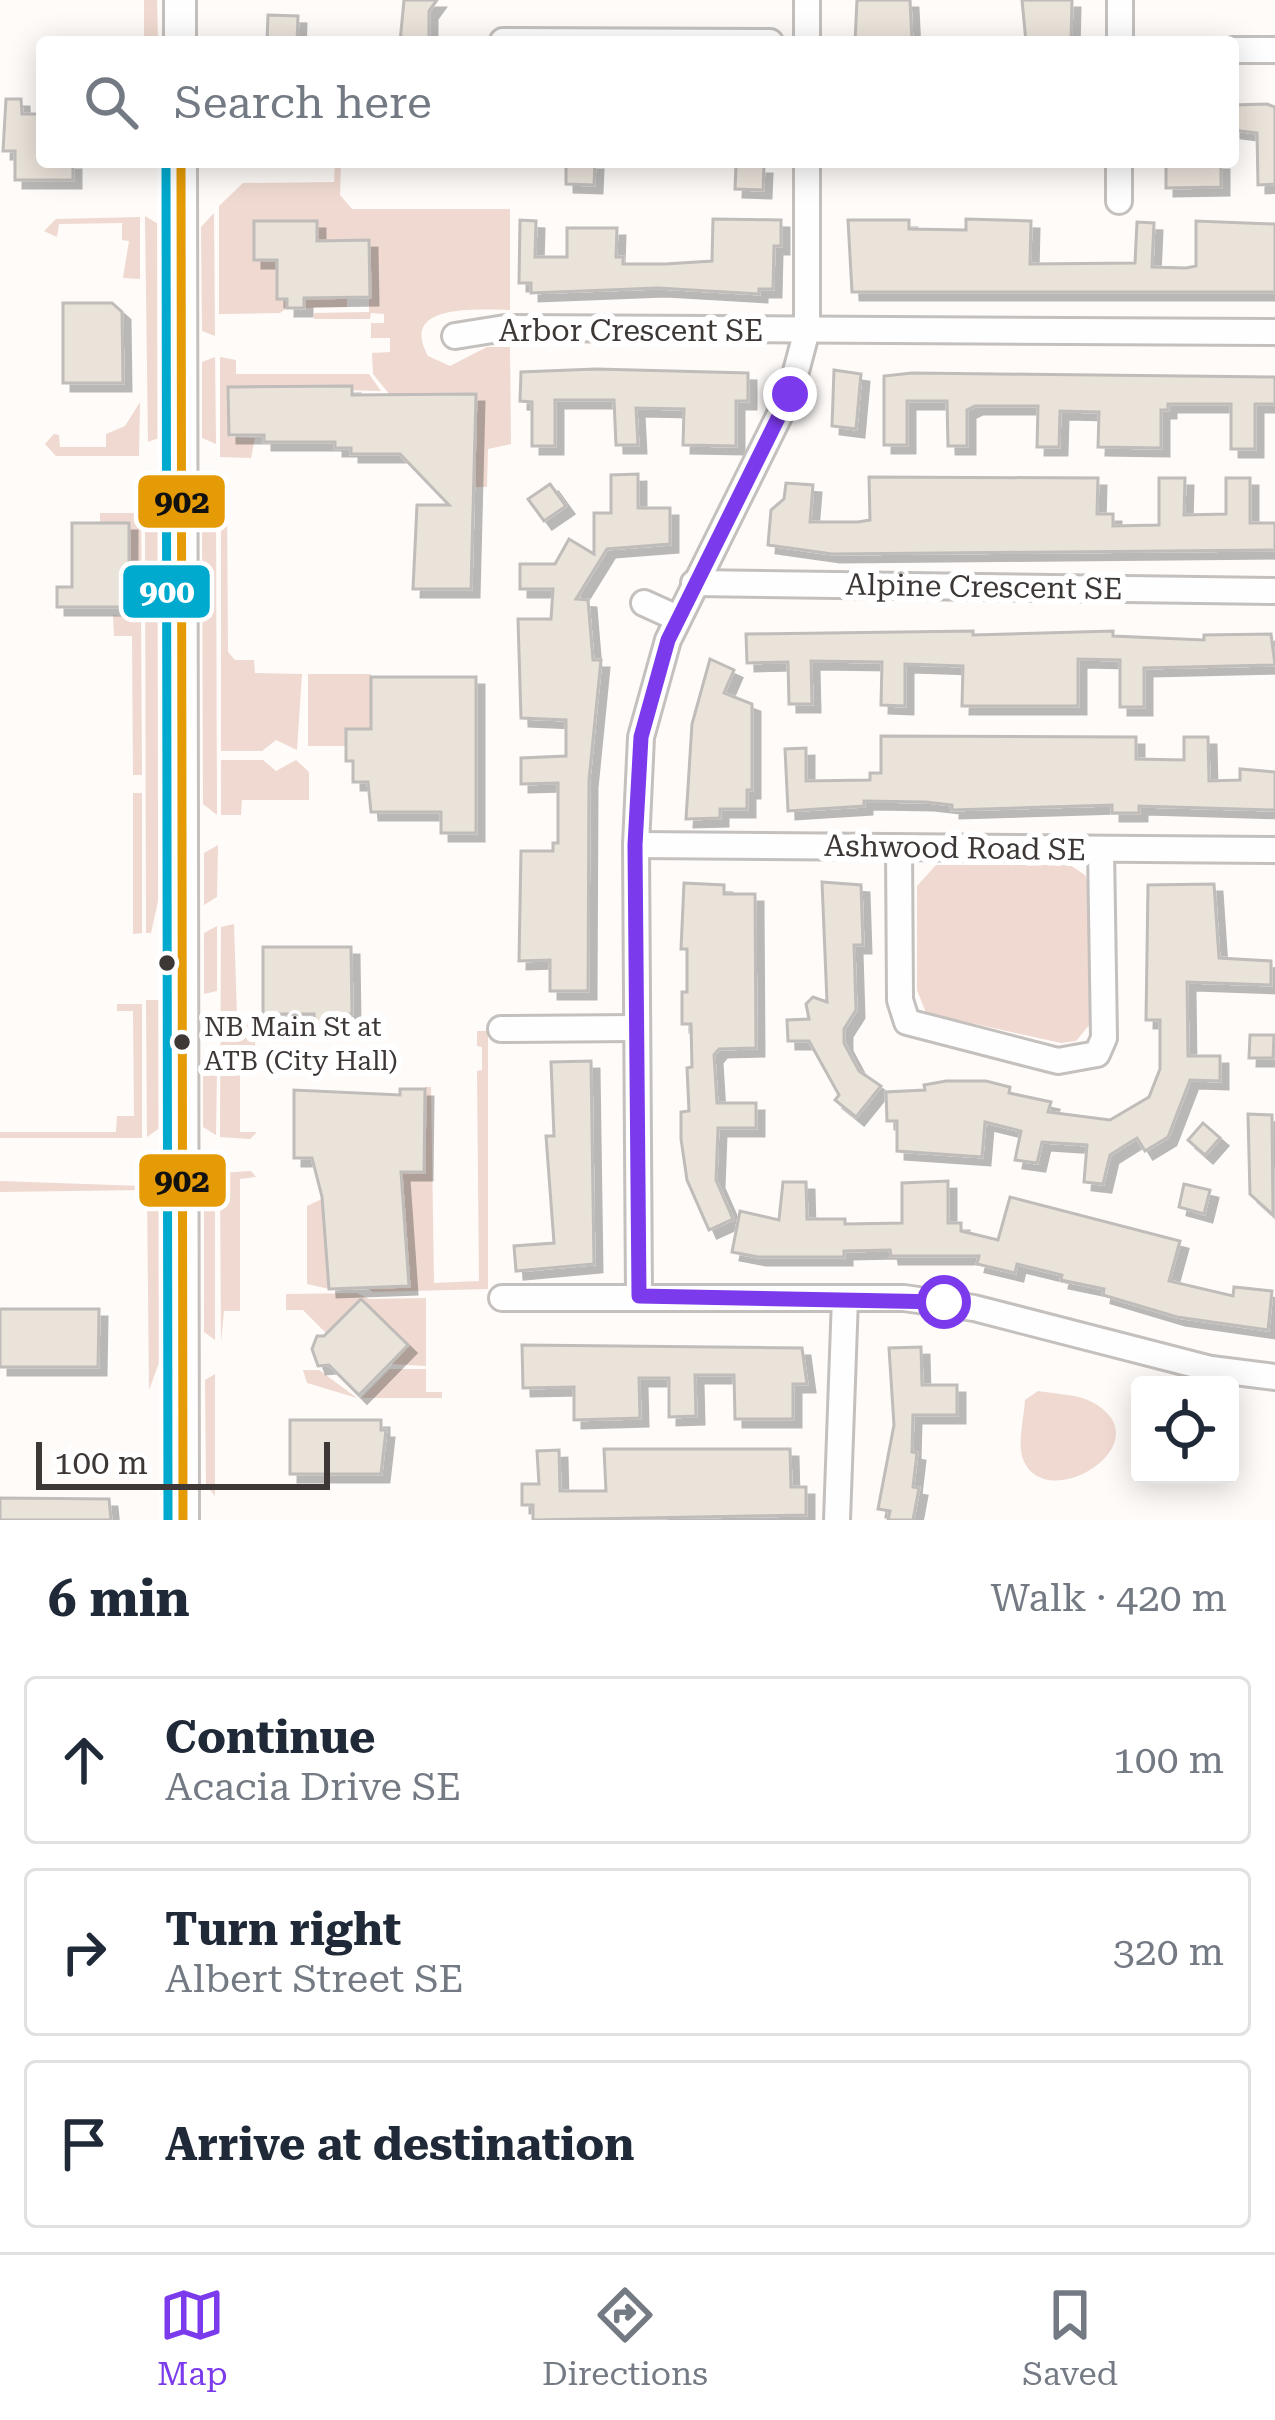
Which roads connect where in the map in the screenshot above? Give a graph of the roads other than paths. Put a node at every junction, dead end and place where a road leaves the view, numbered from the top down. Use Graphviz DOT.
graph roads {
  1 [pos="180,0"];
  2 [pos="807,0"];
  3 [pos="1120,0"];
  4 [pos="180,36"];
  5 [pos="807,36"];
  6 [pos="1120,36"];
  7 [pos="1239,50"];
  8 [pos="1275,50"];
  9 [pos="181,168"];
  10 [pos="807,168"];
  11 [pos="1119,168"];
  12 [pos="1119,201"];
  13 [pos="807,330"];
  14 [pos="1275,332"];
  15 [pos="455,336"];
  16 [pos="694,583"];
  17 [pos="1275,592"];
  18 [pos="644,603"];
  19 [pos="677,618"];
  20 [pos="635,845"];
  21 [pos="899,847"];
  22 [pos="1102,849"];
  23 [pos="1275,850"];
  24 [pos="637,1028"];
  25 [pos="501,1029"];
  26 [pos="639,1296"];
  27 [pos="502,1298"];
  28 [pos="845,1298"];
  29 [pos="1275,1377"];
  30 [pos="183,1520"];
  31 [pos="837,1520"];
  1 -- 4 [label="main road"];
  2 -- 5 [label="street"];
  3 -- 6 [label="street"];
  7 -- 8 [label="street"];
  9 -- 30 [label="main road"];
  10 -- 13 [label="street"];
  11 -- 12 [label="street"];
  13 -- 14 [label="street"];
  13 -- 15 [label="street, Arbor Crescent SE"];
  13 -- 16 [label="street"];
  16 -- 17 [label="street, Alpine Crescent SE"];
  16 -- 19 [label="street"];
  18 -- 19 [label="street"];
  19 -- 20 [label="street"];
  20 -- 21 [label="street, Ashwood Road SE"];
  20 -- 24 [label="street"];
  21 -- 22 [label="street, Ashwood Road SE"];
  21 -- 22 [label="street"];
  22 -- 23 [label="street, Ashwood Road SE"];
  24 -- 25 [label="street"];
  24 -- 26 [label="street"];
  26 -- 27 [label="street"];
  26 -- 28 [label="street"];
  28 -- 29 [label="street"];
  28 -- 31 [label="street"];
}
